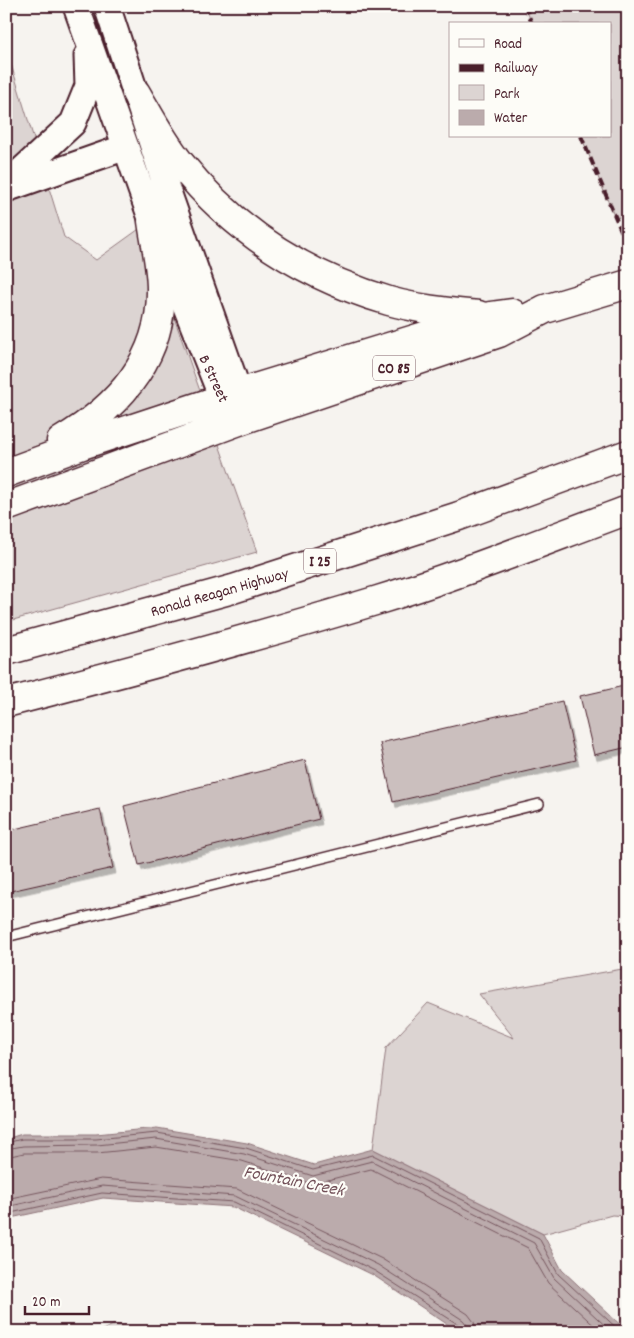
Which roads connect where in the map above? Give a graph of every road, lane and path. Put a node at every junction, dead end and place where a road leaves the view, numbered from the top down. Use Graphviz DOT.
graph roads {
  1 [pos="76,6"];
  2 [pos="107,6"];
  3 [pos="87,36"];
  4 [pos="136,93"];
  5 [pos="126,148"];
  6 [pos="6,184"];
  7 [pos="6,189"];
  8 [pos="152,221"];
  9 [pos="628,284"];
  10 [pos="545,309"];
  11 [pos="490,316"];
  12 [pos="231,396"];
  13 [pos="239,421"];
  14 [pos="628,454"];
  15 [pos="6,473"];
  16 [pos="6,507"];
  17 [pos="628,510"];
  18 [pos="6,651"];
  19 [pos="6,703"];
  20 [pos="539,804"];
  21 [pos="6,937"];
  1 -- 3 [label="main road, B Street"];
  2 -- 4 [label="main road, B Street"];
  3 -- 5 [label="main road, B Street"];
  3 -- 6 [label="main road"];
  4 -- 11 [label="main road"];
  4 -- 12 [label="main road, B Street"];
  5 -- 7 [label="main road"];
  5 -- 8 [label="main road, B Street"];
  8 -- 12 [label="main road, B Street"];
  8 -- 15 [label="main road"];
  9 -- 10 [label="main road"];
  10 -- 11 [label="main road, CO 85"];
  10 -- 13 [label="main road, CO 85"];
  11 -- 12 [label="main road, CO 85"];
  12 -- 13 [label="main road, B Street"];
  12 -- 15 [label="main road, CO 85"];
  13 -- 16 [label="main road, CO 85"];
  14 -- 18 [label="main road, Ronald Reagan Highway / I 25"];
  17 -- 19 [label="main road"];
  20 -- 21 [label="lane"];
}
